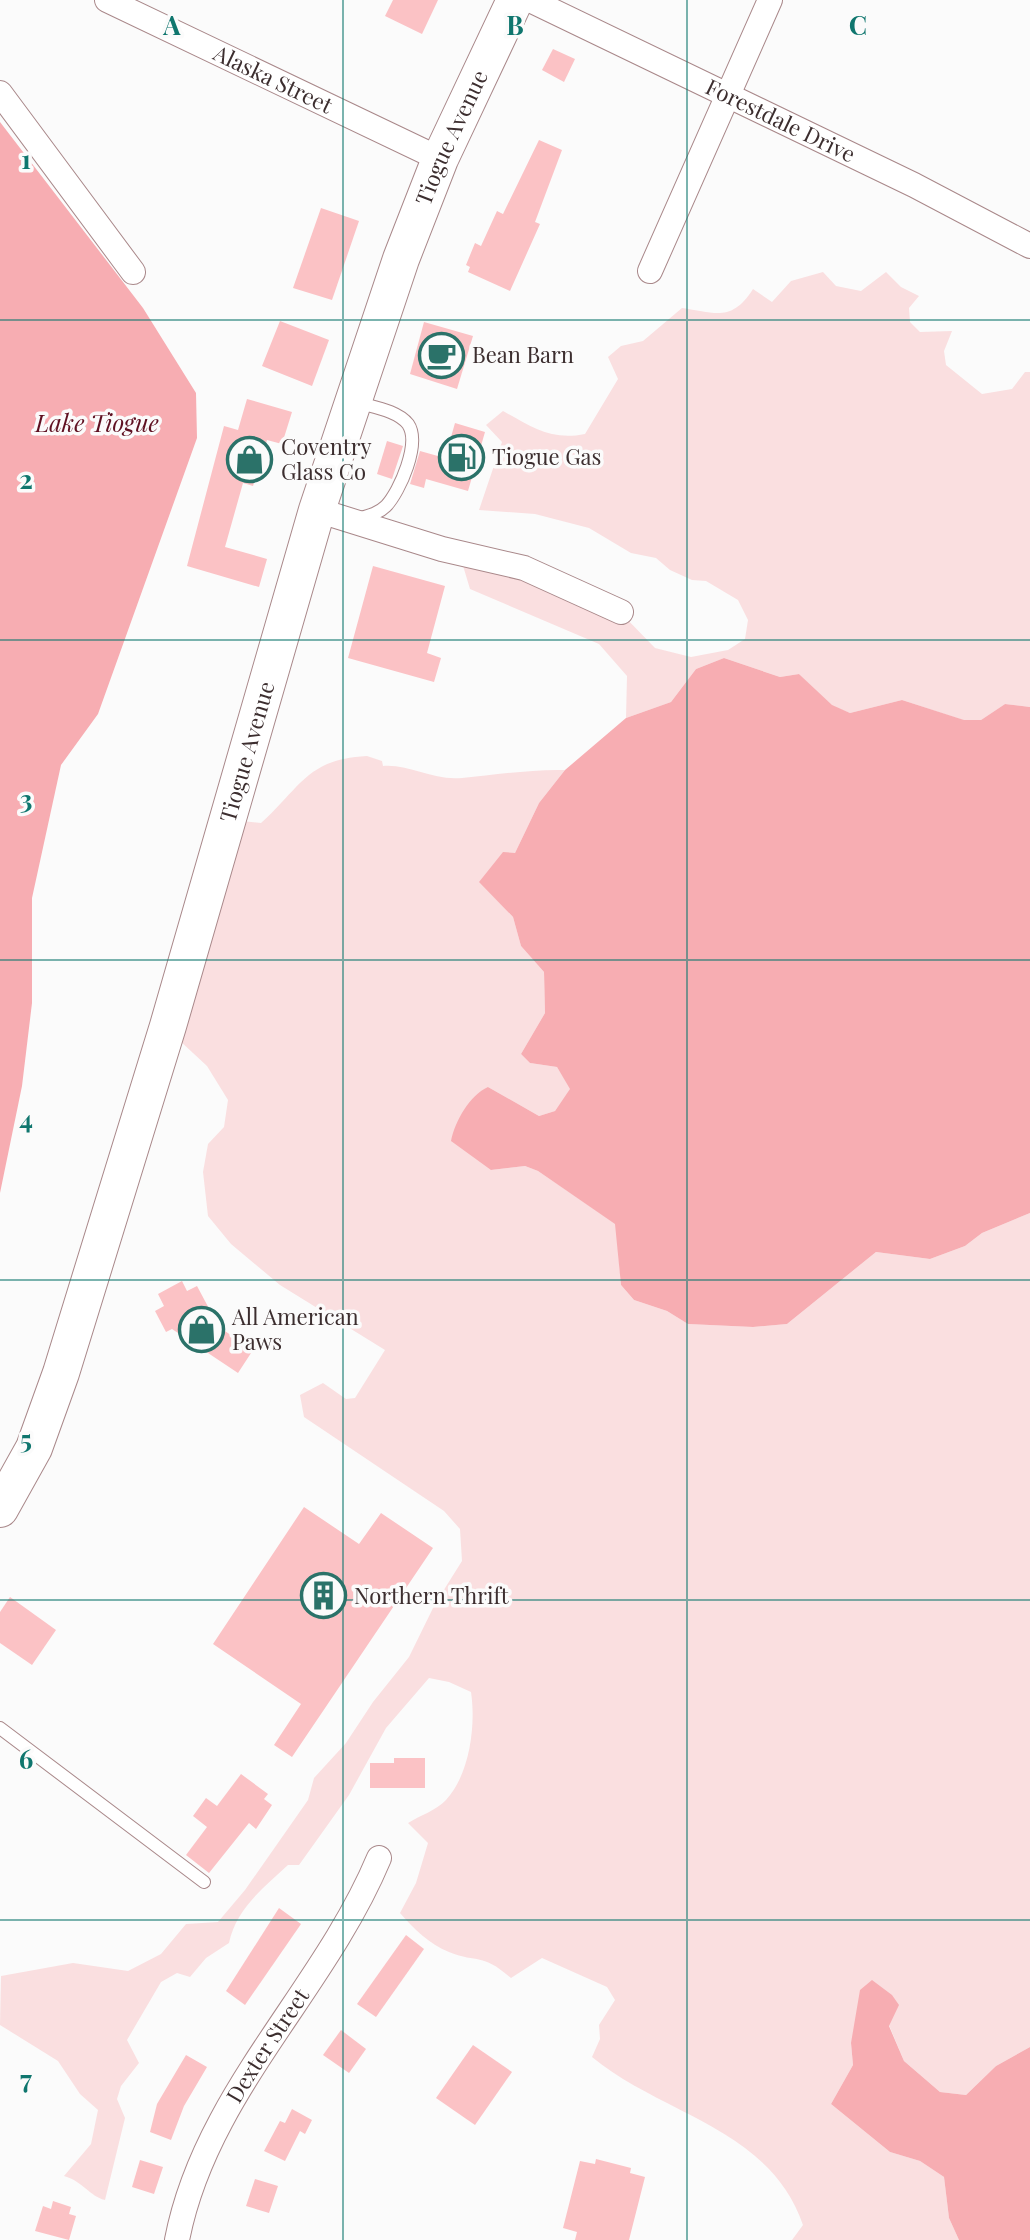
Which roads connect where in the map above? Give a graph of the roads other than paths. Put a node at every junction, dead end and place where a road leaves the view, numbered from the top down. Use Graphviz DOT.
graph roads {
  1 [pos="107,0"];
  2 [pos="515,0"];
  3 [pos="530,0"];
  4 [pos="770,0"];
  5 [pos="0,93"];
  6 [pos="726,93"];
  7 [pos="440,159"];
  8 [pos="1030,246"];
  9 [pos="650,271"];
  10 [pos="133,272"];
  11 [pos="353,401"];
  12 [pos="334,515"];
  13 [pos="621,612"];
  14 [pos="0,1509"];
  15 [pos="0,1728"];
  16 [pos="379,1858"];
  17 [pos="204,1882"];
  18 [pos="177,2240"];
  1 -- 7 [label="street, Alaska Street"];
  2 -- 7 [label="main road, Tiogue Avenue"];
  3 -- 6 [label="street, Forestdale Drive"];
  4 -- 6 [label="street"];
  5 -- 10 [label="street"];
  6 -- 8 [label="street, Forestdale Drive"];
  6 -- 9 [label="street"];
  7 -- 11 [label="main road, Tiogue Avenue"];
  11 -- 12 [label="main road, Tiogue Avenue"];
  11 -- 12 [label="lane"];
  12 -- 13 [label="street"];
  12 -- 14 [label="main road, Tiogue Avenue"];
  15 -- 17 [label="lane"];
  16 -- 18 [label="street, Dexter Street"];
}
